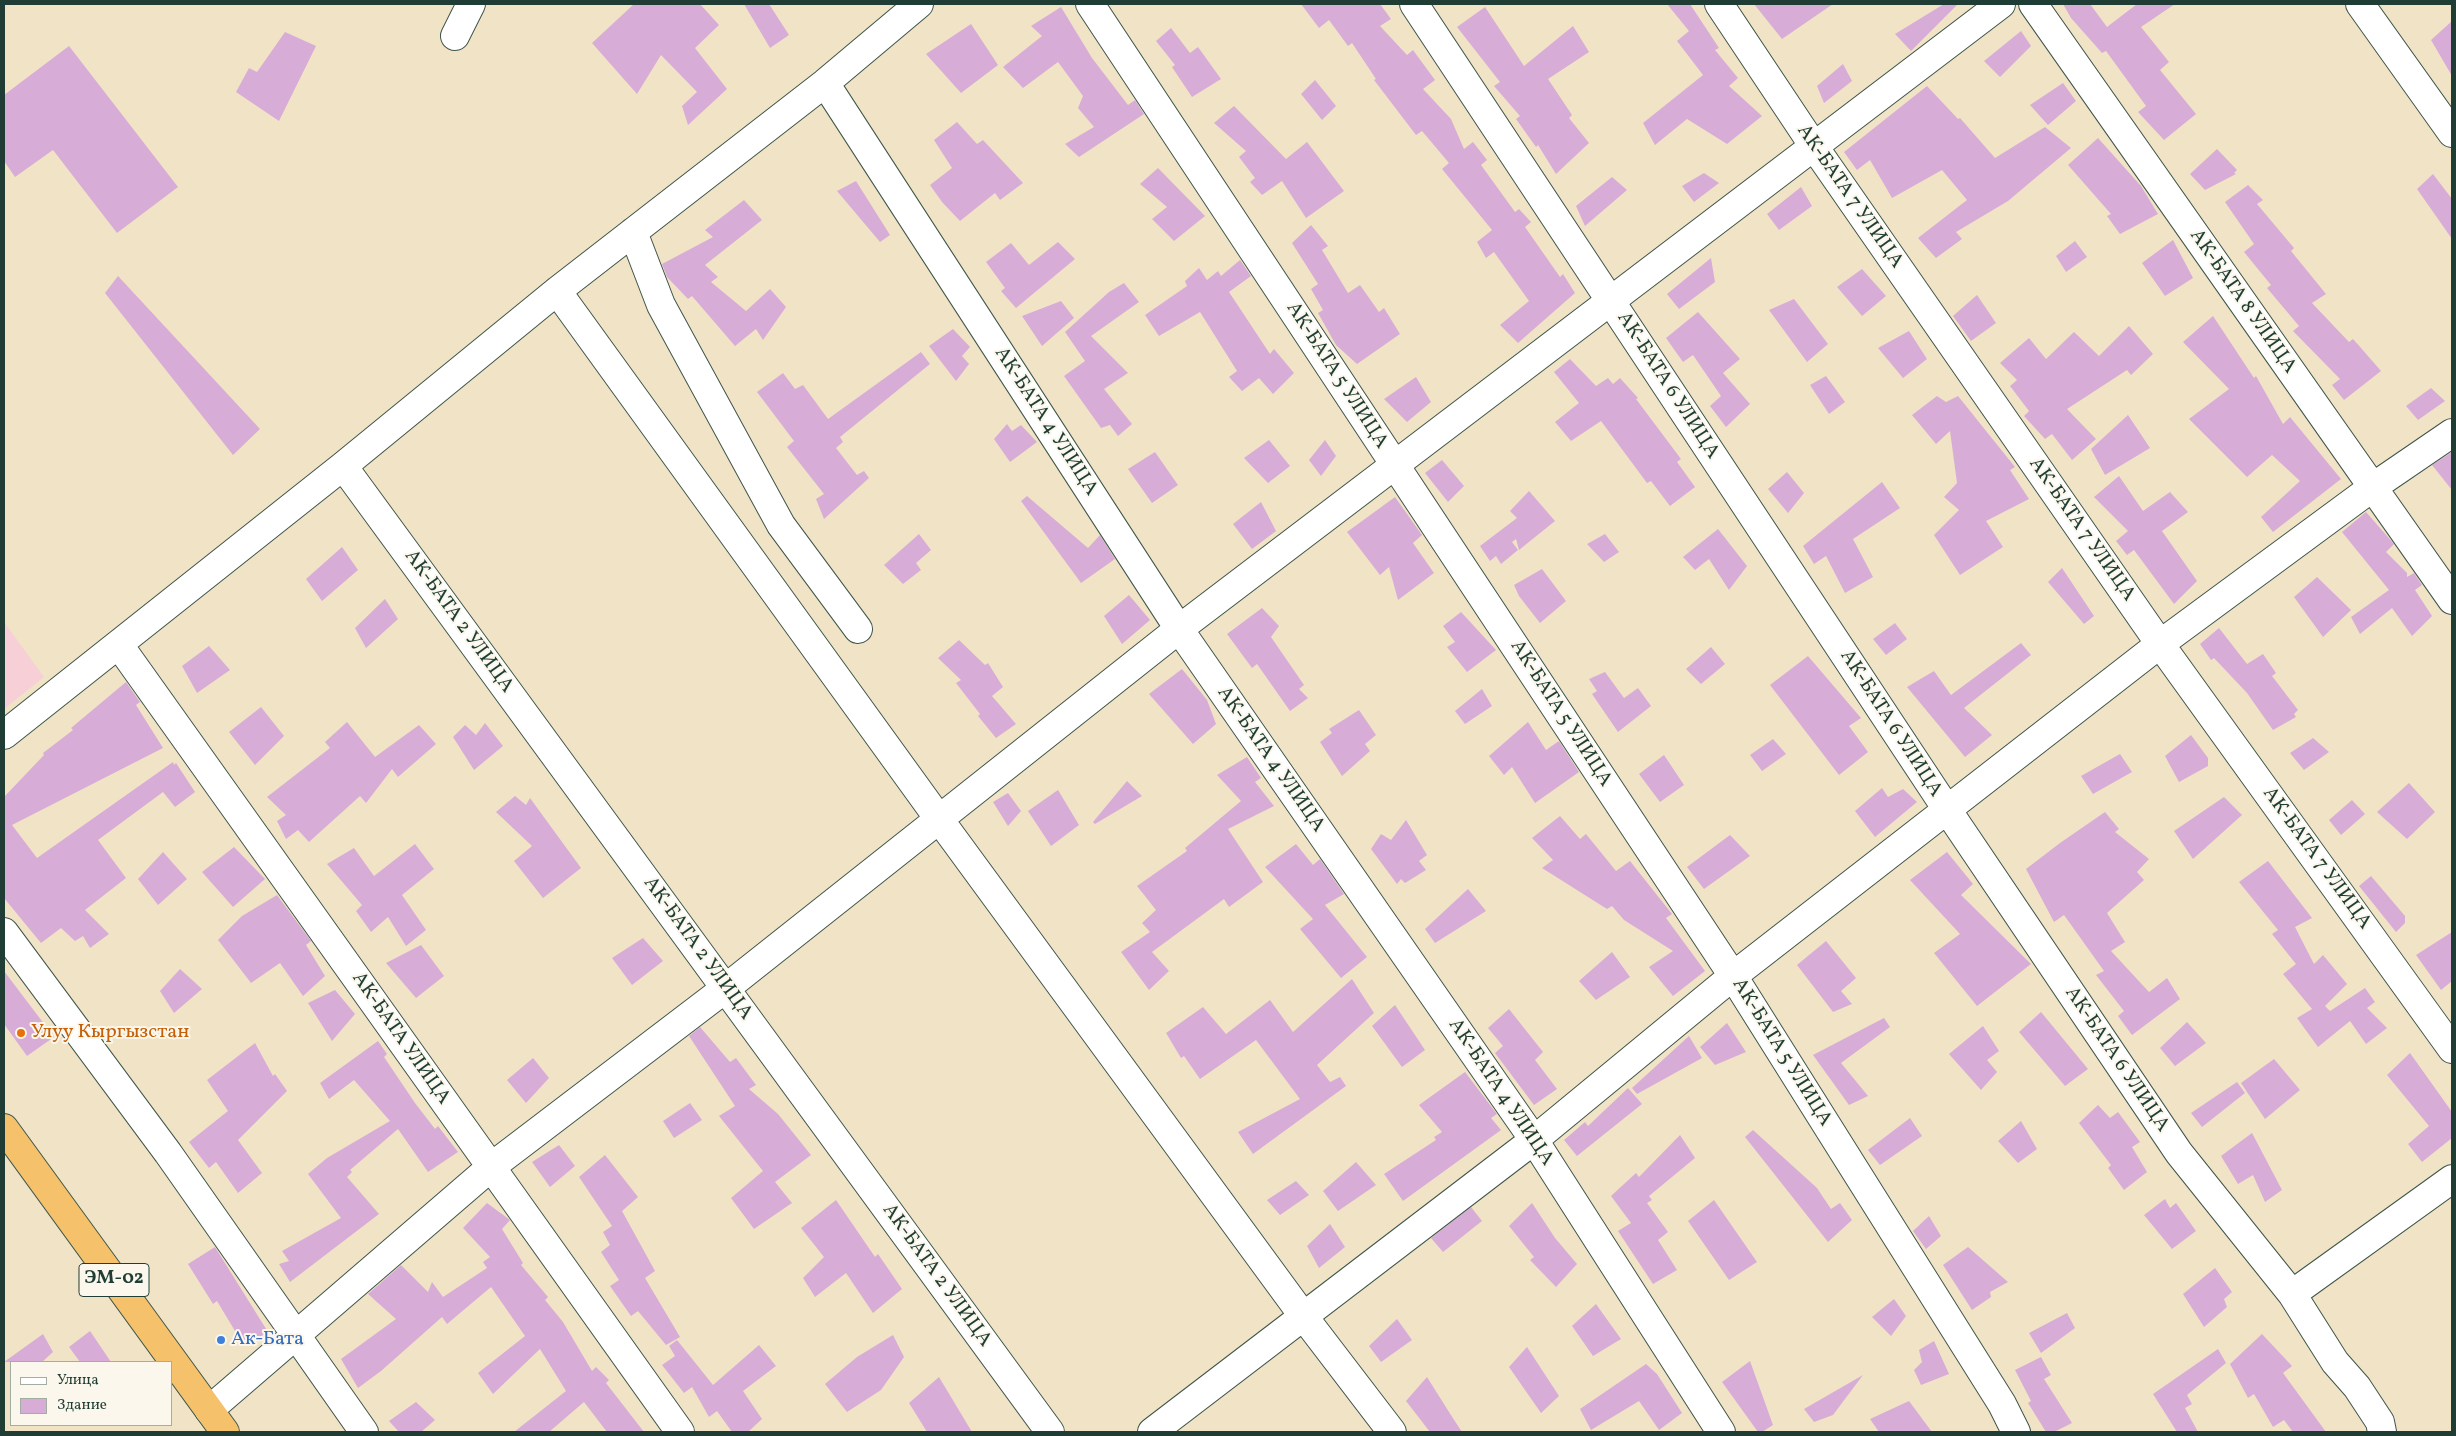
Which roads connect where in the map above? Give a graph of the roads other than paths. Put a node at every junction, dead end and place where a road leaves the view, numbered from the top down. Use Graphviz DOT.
graph roads {
  1 [pos="471,4"];
  2 [pos="1090,4"];
  3 [pos="1414,4"];
  4 [pos="1719,4"];
  5 [pos="2001,4"];
  6 [pos="2033,4"];
  7 [pos="2360,4"];
  8 [pos="909,6"];
  9 [pos="454,36"];
  10 [pos="825,82"];
  11 [pos="2452,133"];
  12 [pos="1813,145"];
  13 [pos="633,232"];
  14 [pos="557,290"];
  15 [pos="1611,301"];
  16 [pos="2452,432"];
  17 [pos="1394,463"];
  18 [pos="344,466"];
  19 [pos="2373,488"];
  20 [pos="2452,600"];
  21 [pos="858,629"];
  22 [pos="1179,629"];
  23 [pos="2160,644"];
  24 [pos="119,645"];
  25 [pos="4,735"];
  26 [pos="1948,811"];
  27 [pos="939,819"];
  28 [pos="4,932"];
  29 [pos="1733,976"];
  30 [pos="726,988"];
  31 [pos="2452,1049"];
  32 [pos="4,1128"];
  33 [pos="1534,1140"];
  34 [pos="491,1167"];
  35 [pos="2452,1180"];
  36 [pos="2292,1294"];
  37 [pos="1304,1317"];
  38 [pos="295,1334"];
  39 [pos="209,1410"];
  40 [pos="225,1432"];
  41 [pos="364,1432"];
  42 [pos="680,1432"];
  43 [pos="1050,1432"];
  44 [pos="1152,1432"];
  45 [pos="1392,1432"];
  46 [pos="1721,1432"];
  47 [pos="2016,1432"];
  48 [pos="2382,1432"];
  1 -- 9 [label="street"];
  2 -- 17 [label="street, АК-БАТА 5 УЛИЦА"];
  3 -- 15 [label="street, АК-БАТА 6 УЛИЦА"];
  4 -- 12 [label="street, АК-БАТА 7 УЛИЦА"];
  5 -- 12 [label="street"];
  6 -- 19 [label="street, АК-БАТА 8 УЛИЦА"];
  7 -- 11 [label="street"];
  8 -- 10 [label="street"];
  10 -- 13 [label="street"];
  10 -- 22 [label="street, АК-БАТА 4 УЛИЦА"];
  12 -- 15 [label="street"];
  12 -- 23 [label="street, АК-БАТА 7 УЛИЦА"];
  13 -- 14 [label="street"];
  13 -- 21 [label="street"];
  14 -- 18 [label="street"];
  14 -- 27 [label="street"];
  15 -- 17 [label="street"];
  15 -- 26 [label="street, АК-БАТА 6 УЛИЦА"];
  16 -- 19 [label="street"];
  17 -- 22 [label="street"];
  17 -- 29 [label="street, АК-БАТА 5 УЛИЦА"];
  18 -- 24 [label="street"];
  18 -- 30 [label="street, АК-БАТА 2 УЛИЦА"];
  19 -- 20 [label="street, АК-БАТА 8 УЛИЦА"];
  19 -- 23 [label="street"];
  22 -- 27 [label="street"];
  22 -- 33 [label="street, АК-БАТА 4 УЛИЦА"];
  23 -- 26 [label="street"];
  23 -- 31 [label="street, АК-БАТА 7 УЛИЦА"];
  24 -- 25 [label="street"];
  24 -- 34 [label="street, АК-БАТА УЛИЦА"];
  26 -- 29 [label="street"];
  26 -- 36 [label="street, АК-БАТА 6 УЛИЦА"];
  27 -- 30 [label="street"];
  27 -- 37 [label="street"];
  28 -- 38 [label="street"];
  29 -- 33 [label="street"];
  29 -- 47 [label="street, АК-БАТА 5 УЛИЦА"];
  30 -- 34 [label="street"];
  30 -- 43 [label="street, АК-БАТА 2 УЛИЦА"];
  32 -- 39 [label="highway, ЭМ-02"];
  33 -- 37 [label="street"];
  33 -- 46 [label="street, АК-БАТА 4 УЛИЦА"];
  34 -- 38 [label="street"];
  34 -- 42 [label="street, АК-БАТА УЛИЦА"];
  35 -- 36 [label="street"];
  36 -- 48 [label="street, АК-БАТА 6 УЛИЦА"];
  37 -- 44 [label="street"];
  37 -- 45 [label="street"];
  38 -- 39 [label="street"];
  38 -- 41 [label="street"];
  39 -- 40 [label="highway, ЭМ-02"];
}
